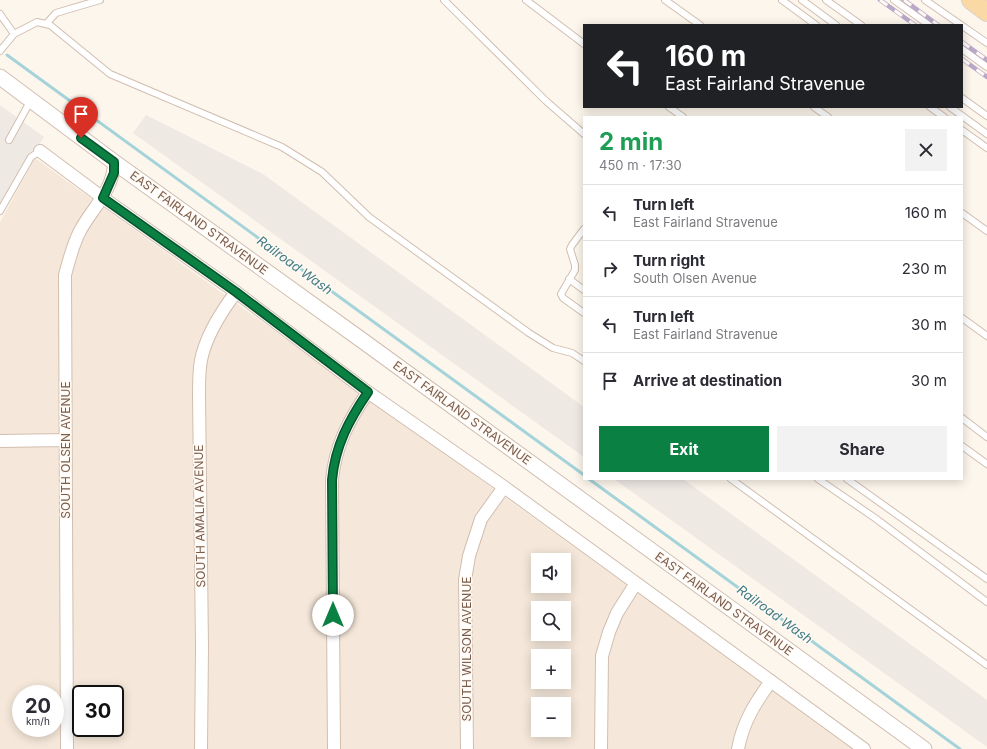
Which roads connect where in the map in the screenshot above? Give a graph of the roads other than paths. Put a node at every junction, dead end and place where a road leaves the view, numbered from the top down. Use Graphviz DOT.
graph roads {
  1 [pos="100,0"];
  2 [pos="444,0"];
  3 [pos="526,0"];
  4 [pos="666,0"];
  5 [pos="782,0"];
  6 [pos="802,0"];
  7 [pos="826,0"];
  8 [pos="894,0"];
  9 [pos="925,0"];
  10 [pos="971,0"];
  11 [pos="987,12"];
  12 [pos="0,14"];
  13 [pos="46,24"];
  14 [pos="699,24"];
  15 [pos="815,24"];
  16 [pos="835,24"];
  17 [pos="859,24"];
  18 [pos="928,24"];
  19 [pos="960,24"];
  20 [pos="963,26"];
  21 [pos="14,34"];
  22 [pos="583,43"];
  23 [pos="987,43"];
  24 [pos="963,50"];
  25 [pos="0,51"];
  26 [pos="987,67"];
  27 [pos="0,77"];
  28 [pos="963,99"];
  29 [pos="31,100"];
  30 [pos="670,108"];
  31 [pos="815,108"];
  32 [pos="931,108"];
  33 [pos="951,108"];
  34 [pos="682,116"];
  35 [pos="827,116"];
  36 [pos="943,116"];
  37 [pos="962,116"];
  38 [pos="963,116"];
  39 [pos="987,116"];
  40 [pos="963,131"];
  41 [pos="583,133"];
  42 [pos="987,134"];
  43 [pos="9,140"];
  44 [pos="987,148"];
  45 [pos="40,151"];
  46 [pos="114,162"];
  47 [pos="103,198"];
  48 [pos="0,211"];
  49 [pos="963,214"];
  50 [pos="583,230"];
  51 [pos="987,231"];
  52 [pos="569,279"];
  53 [pos="583,289"];
  54 [pos="236,292"];
  55 [pos="583,312"];
  56 [pos="963,319"];
  57 [pos="987,336"];
  58 [pos="583,360"];
  59 [pos="368,392"];
  60 [pos="963,419"];
  61 [pos="987,437"];
  62 [pos="66,440"];
  63 [pos="0,441"];
  64 [pos="963,447"];
  65 [pos="987,464"];
  66 [pos="732,480"];
  67 [pos="819,480"];
  68 [pos="849,480"];
  69 [pos="504,487"];
  70 [pos="987,579"];
  71 [pos="636,583"];
  72 [pos="987,602"];
  73 [pos="987,665"];
  74 [pos="771,681"];
  75 [pos="67,749"];
  76 [pos="201,749"];
  77 [pos="334,749"];
  78 [pos="467,749"];
  79 [pos="601,749"];
  80 [pos="738,749"];
  81 [pos="864,749"];
  82 [pos="924,749"];
  1 -- 13 [label="lane"];
  2 -- 41 [label="lane"];
  3 -- 22 [label="lane"];
  4 -- 14 [label="lane"];
  5 -- 15 [label="lane"];
  6 -- 16 [label="lane"];
  7 -- 17 [label="lane"];
  8 -- 18 [label="lane"];
  9 -- 19 [label="lane"];
  10 -- 11 [label="main road"];
  12 -- 21 [label="lane"];
  13 -- 21 [label="lane"];
  13 -- 58 [label="lane"];
  20 -- 23 [label="lane"];
  21 -- 25 [label="lane"];
  24 -- 26 [label="lane"];
  27 -- 29 [label="street, EAST FAIRLAND STRAVENUE"];
  28 -- 39 [label="lane"];
  29 -- 43 [label="lane"];
  29 -- 46 [label="street, EAST FAIRLAND STRAVENUE"];
  30 -- 34 [label="lane"];
  31 -- 35 [label="lane"];
  32 -- 36 [label="lane"];
  33 -- 37 [label="lane"];
  38 -- 42 [label="lane"];
  40 -- 44 [label="lane"];
  45 -- 47 [label="street"];
  45 -- 48 [label="lane"];
  46 -- 47 [label="street, SOUTH OLSEN AVENUE"];
  46 -- 82 [label="street, EAST FAIRLAND STRAVENUE"];
  47 -- 54 [label="street"];
  47 -- 62 [label="street, SOUTH OLSEN AVENUE"];
  49 -- 51 [label="lane"];
  50 -- 52 [label="lane"];
  52 -- 53 [label="lane"];
  52 -- 55 [label="lane"];
  54 -- 59 [label="street"];
  54 -- 76 [label="street, SOUTH AMALIA AVENUE"];
  56 -- 57 [label="lane"];
  59 -- 69 [label="street"];
  59 -- 77 [label="street"];
  60 -- 61 [label="lane"];
  62 -- 63 [label="street"];
  62 -- 75 [label="street, SOUTH OLSEN AVENUE"];
  64 -- 65 [label="lane"];
  66 -- 73 [label="lane"];
  67 -- 72 [label="lane"];
  68 -- 70 [label="lane"];
  69 -- 71 [label="street"];
  69 -- 78 [label="street, SOUTH WILSON AVENUE"];
  71 -- 74 [label="street"];
  71 -- 79 [label="street"];
  74 -- 80 [label="street"];
  74 -- 81 [label="street"];
}
